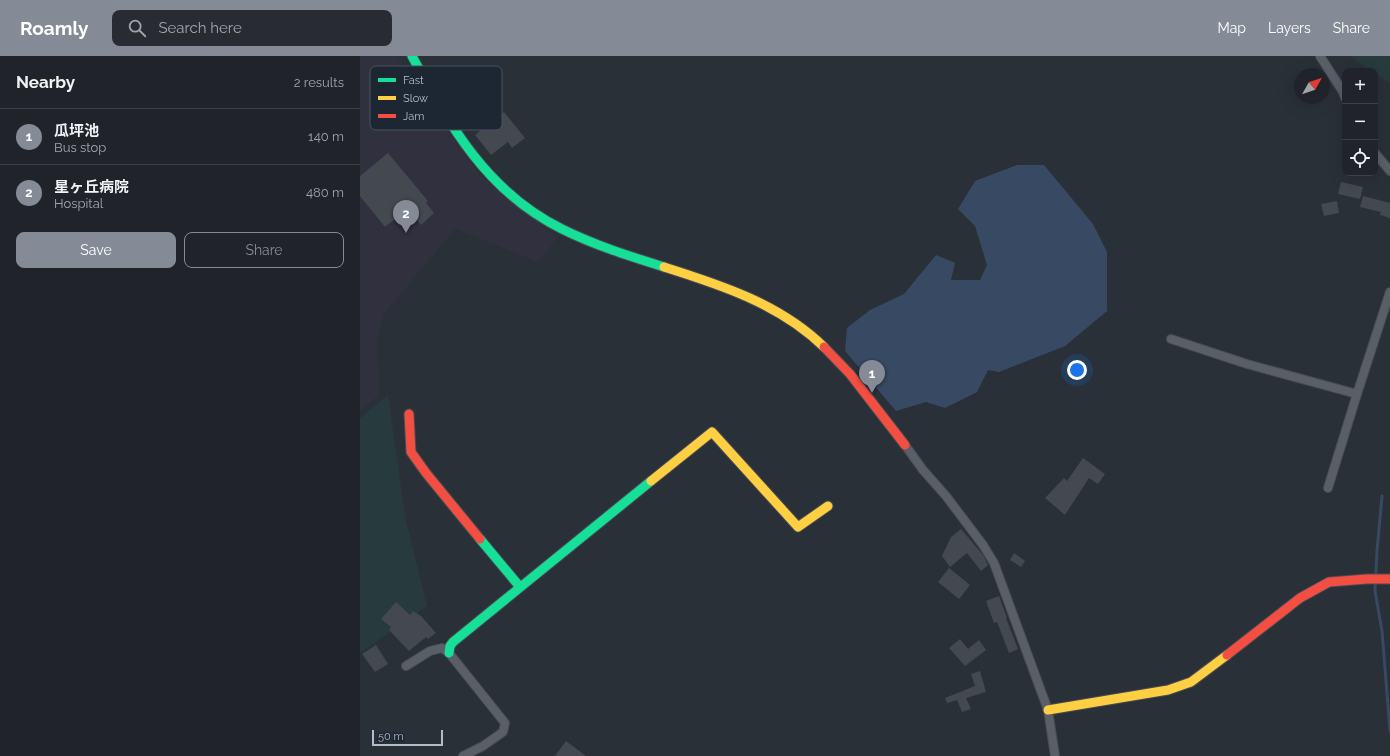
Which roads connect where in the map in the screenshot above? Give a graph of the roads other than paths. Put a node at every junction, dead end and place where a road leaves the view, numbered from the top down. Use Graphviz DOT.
graph roads {
  1 [pos="412,56"];
  2 [pos="1320,56"];
  3 [pos="418,66"];
  4 [pos="1342,90"];
  5 [pos="455,130"];
  6 [pos="1378,157"];
  7 [pos="1390,171"];
  8 [pos="1390,292"];
  9 [pos="1171,340"];
  10 [pos="1357,394"];
  11 [pos="409,414"];
  12 [pos="905,445"];
  13 [pos="1328,488"];
  14 [pos="828,506"];
  15 [pos="1390,579"];
  16 [pos="520,587"];
  17 [pos="449,653"];
  18 [pos="406,666"];
  19 [pos="1048,710"];
  20 [pos="463,756"];
  21 [pos="1055,756"];
  1 -- 3 [label="street"];
  2 -- 4 [label="street"];
  5 -- 12 [label="street"];
  6 -- 7 [label="street"];
  8 -- 10 [label="street"];
  9 -- 10 [label="street"];
  10 -- 13 [label="street"];
  11 -- 16 [label="street"];
  12 -- 19 [label="street"];
  14 -- 16 [label="street"];
  15 -- 19 [label="street"];
  16 -- 17 [label="street"];
  17 -- 18 [label="street"];
  17 -- 20 [label="street"];
  19 -- 21 [label="street"];
}
